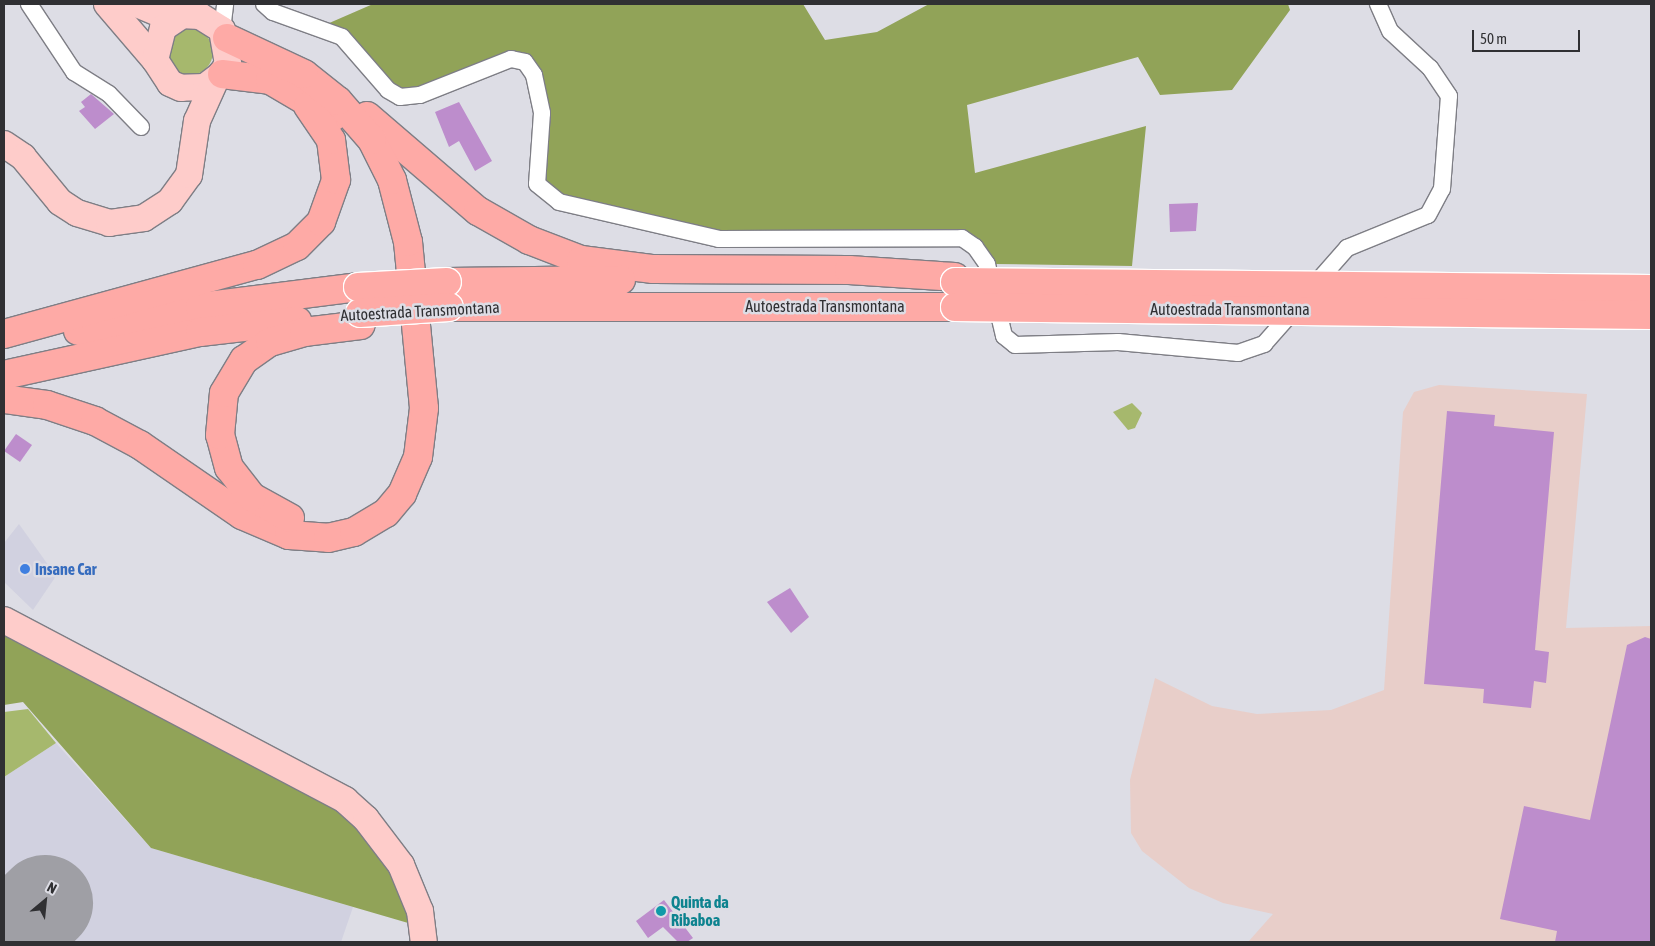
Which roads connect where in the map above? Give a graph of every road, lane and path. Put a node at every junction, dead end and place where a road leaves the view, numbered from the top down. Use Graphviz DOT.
graph roads {
  1 [pos="28,4"];
  2 [pos="107,4"];
  3 [pos="137,4"];
  4 [pos="225,4"];
  5 [pos="264,4"];
  6 [pos="1378,4"];
  7 [pos="192,11"];
  8 [pos="224,34"];
  9 [pos="155,60"];
  10 [pos="219,78"];
  11 [pos="297,82"];
  12 [pos="170,83"];
  13 [pos="196,121"];
  14 [pos="141,127"];
  15 [pos="4,144"];
  16 [pos="955,289"];
  17 [pos="1651,290"];
  18 [pos="448,303"];
  19 [pos="360,308"];
  20 [pos="1651,315"];
  21 [pos="4,334"];
  22 [pos="4,348"];
  23 [pos="4,375"];
  24 [pos="4,399"];
  25 [pos="4,620"];
  26 [pos="424,942"];
  1 -- 14 [label="street"];
  2 -- 9 [label="main road"];
  3 -- 7 [label="main road"];
  4 -- 8 [label="street"];
  5 -- 6 [label="street"];
  7 -- 8 [label="main road"];
  7 -- 9 [label="main road"];
  8 -- 10 [label="main road"];
  8 -- 11 [label="highway"];
  9 -- 12 [label="main road"];
  10 -- 11 [label="highway"];
  10 -- 12 [label="main road"];
  10 -- 13 [label="main road"];
  11 -- 16 [label="highway"];
  11 -- 19 [label="highway"];
  11 -- 21 [label="highway"];
  11 -- 24 [label="highway"];
  12 -- 13 [label="main road"];
  13 -- 15 [label="main road"];
  16 -- 17 [label="highway, Autoestrada Transmontana, bridge"];
  16 -- 18 [label="highway, Autoestrada Transmontana"];
  16 -- 18 [label="highway, Autoestrada Transmontana"];
  16 -- 20 [label="highway, Autoestrada Transmontana, bridge"];
  18 -- 19 [label="highway, Autoestrada Transmontana, bridge"];
  18 -- 19 [label="highway"];
  19 -- 22 [label="highway, Autoestrada Transmontana"];
  19 -- 23 [label="highway, Autoestrada Transmontana"];
  25 -- 26 [label="main road"];
}
